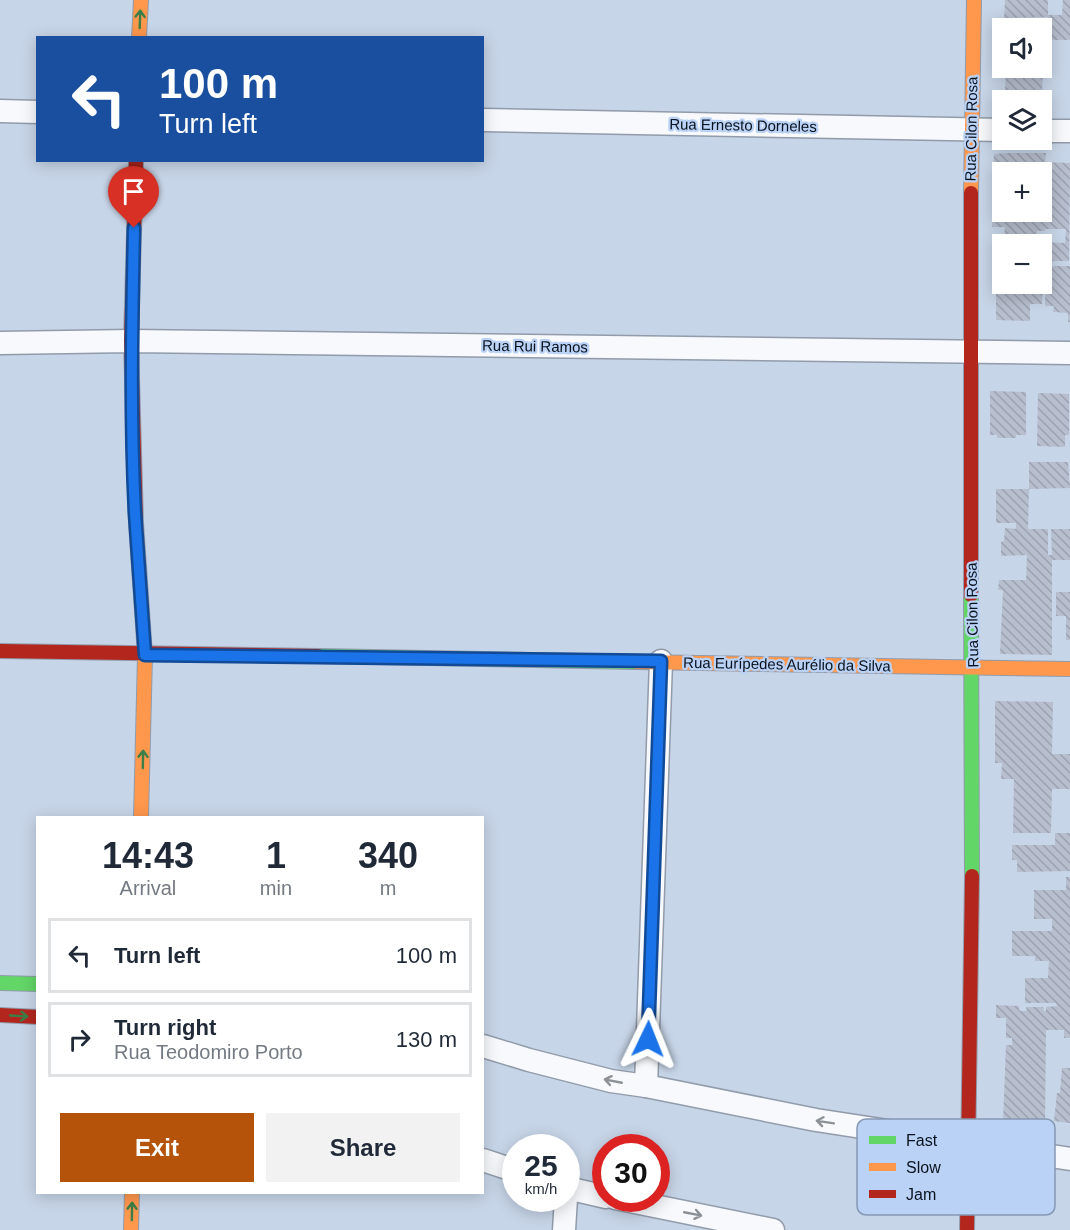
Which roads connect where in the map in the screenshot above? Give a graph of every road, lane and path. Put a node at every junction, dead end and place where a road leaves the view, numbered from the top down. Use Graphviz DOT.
graph roads {
  1 [pos="141,0"];
  2 [pos="974,0"];
  3 [pos="140,36"];
  4 [pos="0,111"];
  5 [pos="36,112"];
  6 [pos="484,120"];
  7 [pos="970,129"];
  8 [pos="992,130"];
  9 [pos="1052,131"];
  10 [pos="1070,131"];
  11 [pos="136,162"];
  12 [pos="131,341"];
  13 [pos="0,343"];
  14 [pos="969,351"];
  15 [pos="1070,353"];
  16 [pos="0,651"];
  17 [pos="145,655"];
  18 [pos="661,661"];
  19 [pos="973,668"];
  20 [pos="1070,669"];
  21 [pos="141,816"];
  22 [pos="0,983"];
  23 [pos="36,984"];
  24 [pos="0,1015"];
  25 [pos="36,1017"];
  26 [pos="484,1046"];
  27 [pos="646,1086"];
  28 [pos="970,1119"];
  29 [pos="857,1127"];
  30 [pos="1055,1157"];
  31 [pos="1070,1159"];
  32 [pos="484,1160"];
  33 [pos="502,1166"];
  34 [pos="132,1194"];
  35 [pos="670,1209"];
  36 [pos="565,1212"];
  37 [pos="968,1215"];
  38 [pos="131,1230"];
  39 [pos="564,1230"];
  40 [pos="773,1230"];
  41 [pos="967,1230"];
  3 -- 1 [label="street, one-way"];
  2 -- 7 [label="street, Rua Cilon Rosa"];
  4 -- 5 [label="street"];
  6 -- 7 [label="street, Rua Ernesto Dorneles"];
  7 -- 8 [label="street, Rua Ernesto Dorneles"];
  7 -- 14 [label="street, Rua Cilon Rosa"];
  9 -- 10 [label="street"];
  11 -- 12 [label="street"];
  12 -- 13 [label="street, Rua Rui Ramos"];
  12 -- 14 [label="street, Rua Rui Ramos"];
  12 -- 17 [label="street"];
  14 -- 15 [label="street, Rua Rui Ramos"];
  14 -- 19 [label="street, Rua Cilon Rosa"];
  16 -- 17 [label="street, Rua Eurípedes Aurélio da Silva"];
  17 -- 18 [label="street, Rua Eurípedes Aurélio da Silva"];
  21 -- 17 [label="street, one-way"];
  18 -- 19 [label="street, Rua Eurípedes Aurélio da Silva"];
  18 -- 27 [label="street"];
  19 -- 20 [label="street, Rua Eurípedes Aurélio da Silva"];
  19 -- 28 [label="street, Rua Cilon Rosa"];
  22 -- 23 [label="street"];
  24 -- 25 [label="street, one-way"];
  27 -- 26 [label="street, one-way"];
  29 -- 27 [label="street, one-way"];
  30 -- 31 [label="street"];
  32 -- 33 [label="street"];
  38 -- 34 [label="street, one-way"];
  35 -- 40 [label="street, one-way"];
  36 -- 39 [label="street"];
  37 -- 41 [label="street, Rua Cilon Rosa"];
}
